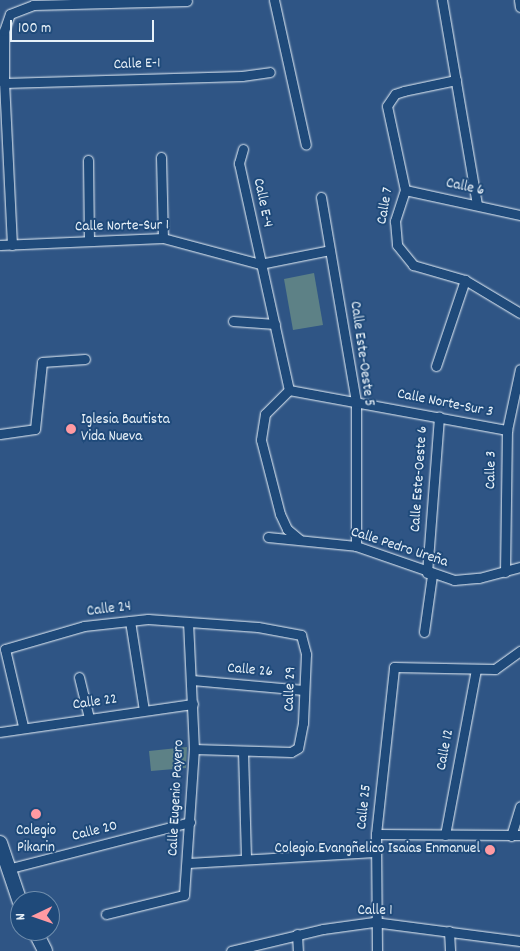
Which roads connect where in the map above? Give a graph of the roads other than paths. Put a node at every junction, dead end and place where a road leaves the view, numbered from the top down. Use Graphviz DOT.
graph roads {
  1 [pos="274,0"];
  2 [pos="442,0"];
  3 [pos="519,0"];
  4 [pos="186,1"];
  5 [pos="520,7"];
  6 [pos="270,72"];
  7 [pos="456,80"];
  8 [pos="4,83"];
  9 [pos="306,145"];
  10 [pos="243,149"];
  11 [pos="161,157"];
  12 [pos="88,160"];
  13 [pos="405,190"];
  14 [pos="322,197"];
  15 [pos="477,204"];
  16 [pos="520,215"];
  17 [pos="163,238"];
  18 [pos="89,240"];
  19 [pos="0,245"];
  20 [pos="12,245"];
  21 [pos="330,250"];
  22 [pos="260,264"];
  23 [pos="465,280"];
  24 [pos="520,312"];
  25 [pos="233,321"];
  26 [pos="275,324"];
  27 [pos="84,359"];
  28 [pos="436,366"];
  29 [pos="520,369"];
  30 [pos="289,390"];
  31 [pos="356,401"];
  32 [pos="438,416"];
  33 [pos="507,430"];
  34 [pos="0,434"];
  35 [pos="268,537"];
  36 [pos="299,539"];
  37 [pos="356,546"];
  38 [pos="520,567"];
  39 [pos="505,572"];
  40 [pos="429,574"];
  41 [pos="130,621"];
  42 [pos="188,622"];
  43 [pos="424,632"];
  44 [pos="298,633"];
  45 [pos="520,651"];
  46 [pos="476,669"];
  47 [pos="80,677"];
  48 [pos="192,680"];
  49 [pos="304,690"];
  50 [pos="193,704"];
  51 [pos="144,710"];
  52 [pos="89,718"];
  53 [pos="23,726"];
  54 [pos="0,732"];
  55 [pos="194,749"];
  56 [pos="243,752"];
  57 [pos="520,806"];
  58 [pos="190,822"];
  59 [pos="376,834"];
  60 [pos="445,836"];
  61 [pos="516,836"];
  62 [pos="0,843"];
  63 [pos="375,852"];
  64 [pos="246,859"];
  65 [pos="188,863"];
  66 [pos="7,869"];
  67 [pos="16,891"];
  68 [pos="106,914"];
  69 [pos="374,922"];
  70 [pos="449,931"];
  71 [pos="298,934"];
  72 [pos="520,941"];
  73 [pos="253,949"];
  74 [pos="231,951"];
  75 [pos="298,951"];
  76 [pos="377,951"];
  77 [pos="450,951"];
  1 -- 9 [label="street"];
  2 -- 7 [label="street"];
  3 -- 5 [label="street"];
  4 -- 8 [label="street"];
  6 -- 8 [label="street, Calle E-1"];
  7 -- 13 [label="street, Calle 7"];
  7 -- 15 [label="street"];
  8 -- 20 [label="street"];
  10 -- 22 [label="street, Calle E-4"];
  11 -- 17 [label="street"];
  12 -- 18 [label="street"];
  13 -- 15 [label="street, Calle 6"];
  13 -- 23 [label="street, Calle 7"];
  14 -- 21 [label="street, Calle Este-Oeste 5"];
  15 -- 16 [label="street, Calle 6"];
  17 -- 18 [label="street, Calle Norte-Sur 1"];
  17 -- 22 [label="street, Calle Norte-Sur 1"];
  18 -- 20 [label="street, Calle Norte-Sur 1"];
  19 -- 20 [label="street, Calle Norte-Sur 1"];
  21 -- 22 [label="street, Calle Norte-Sur 1"];
  21 -- 31 [label="street, Calle Este-Oeste 5"];
  22 -- 26 [label="street, Calle E-4"];
  23 -- 24 [label="street, Calle 7"];
  23 -- 28 [label="street"];
  25 -- 26 [label="street"];
  26 -- 30 [label="street, Calle E-4"];
  27 -- 34 [label="street"];
  29 -- 33 [label="street, Calle 3"];
  30 -- 31 [label="street, Calle Norte-Sur 3"];
  30 -- 36 [label="street"];
  31 -- 32 [label="street, Calle Norte-Sur 3"];
  31 -- 37 [label="street, Calle Este-Oeste 5"];
  32 -- 33 [label="street, Calle Norte-Sur 3"];
  32 -- 40 [label="street, Calle Este-Oeste 6"];
  33 -- 39 [label="street, Calle 3"];
  35 -- 36 [label="street, Calle Pedro Ureña"];
  36 -- 37 [label="street, Calle Pedro Ureña"];
  37 -- 40 [label="street, Calle Pedro Ureña"];
  38 -- 39 [label="street, Calle Pedro Ureña"];
  39 -- 40 [label="street, Calle Pedro Ureña"];
  40 -- 43 [label="street, Calle Este-Oeste 6"];
  41 -- 42 [label="street, Calle 24"];
  41 -- 51 [label="street"];
  41 -- 53 [label="street, Calle 24"];
  42 -- 44 [label="street, Calle 24"];
  42 -- 48 [label="street, Calle Eugenio Payero"];
  44 -- 49 [label="street, Calle 29"];
  45 -- 46 [label="street"];
  46 -- 59 [label="street, Calle 25"];
  46 -- 60 [label="street, Calle 12"];
  47 -- 52 [label="street"];
  48 -- 49 [label="street, Calle 26"];
  48 -- 50 [label="street, Calle Eugenio Payero"];
  49 -- 56 [label="street, Calle 29"];
  50 -- 51 [label="street, Calle 22"];
  50 -- 55 [label="street, Calle Eugenio Payero"];
  51 -- 52 [label="street, Calle 22"];
  52 -- 53 [label="street, Calle 22"];
  53 -- 54 [label="street, Calle 22"];
  55 -- 56 [label="street"];
  55 -- 58 [label="street, Calle Eugenio Payero"];
  56 -- 64 [label="street"];
  57 -- 61 [label="street"];
  58 -- 65 [label="street, Calle Eugenio Payero"];
  58 -- 66 [label="street, Calle 20"];
  59 -- 60 [label="street"];
  59 -- 63 [label="street, Calle 25"];
  60 -- 61 [label="street"];
  62 -- 66 [label="main road"];
  63 -- 64 [label="street"];
  63 -- 69 [label="street, Calle 25"];
  64 -- 65 [label="street"];
  65 -- 68 [label="street, Calle Eugenio Payero"];
  66 -- 67 [label="main road"];
  69 -- 70 [label="street, Calle 1"];
  69 -- 71 [label="street, Calle 1"];
  69 -- 76 [label="street, Calle 25"];
  70 -- 72 [label="street, Calle 1"];
  70 -- 77 [label="street"];
  71 -- 73 [label="street, Calle 1"];
  71 -- 75 [label="street"];
  73 -- 74 [label="street, Calle 1"];
}
